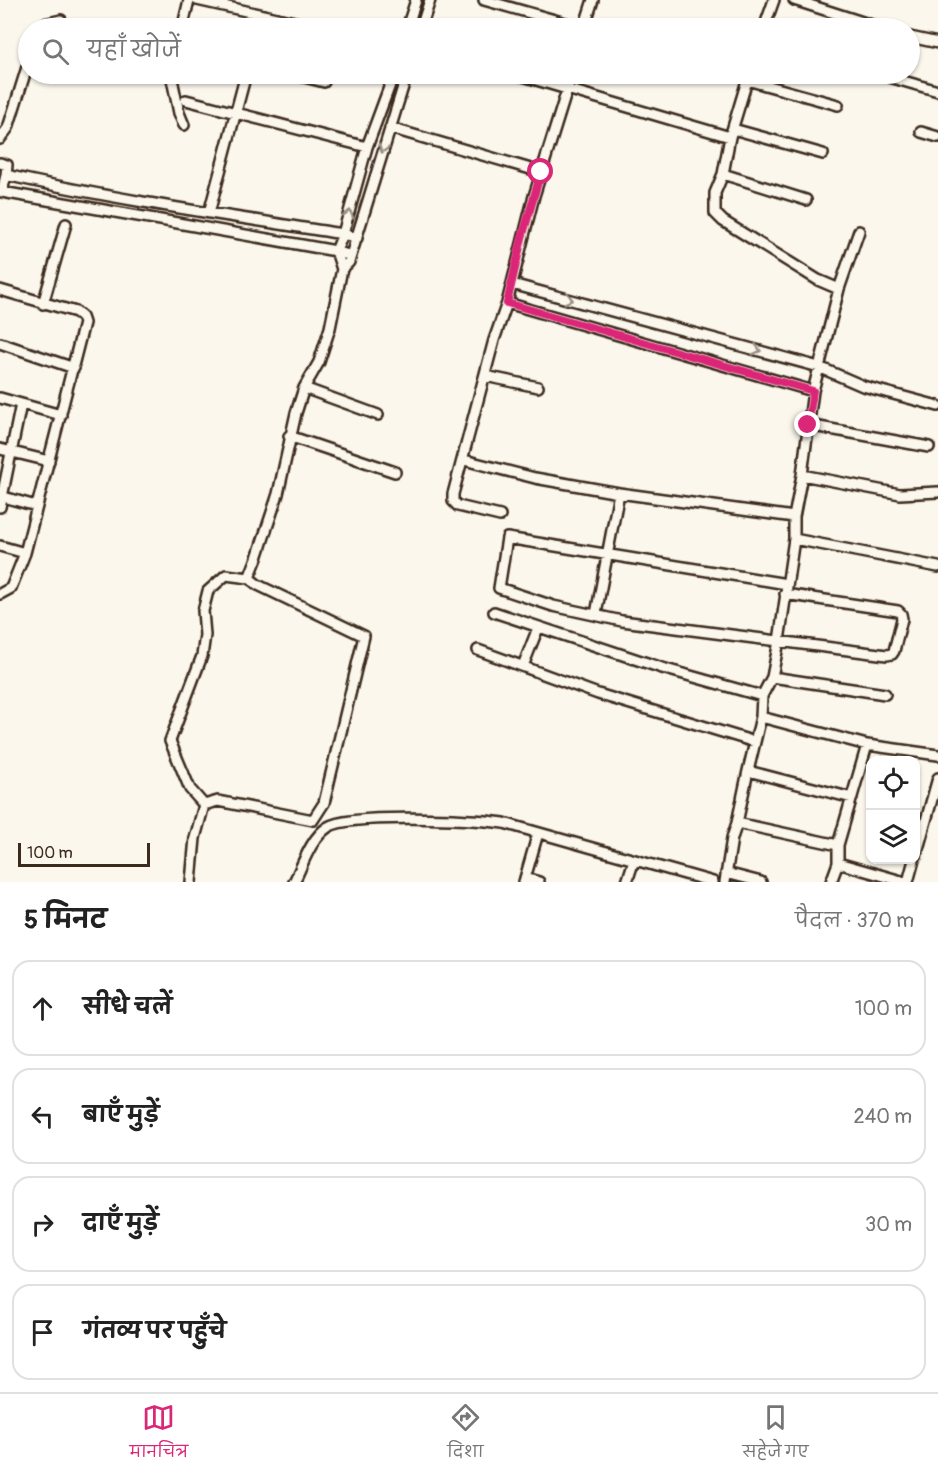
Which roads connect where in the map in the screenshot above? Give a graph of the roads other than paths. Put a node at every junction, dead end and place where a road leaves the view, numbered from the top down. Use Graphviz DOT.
graph roads {
  1 [pos="189,0"];
  2 [pos="197,0"];
  3 [pos="416,0"];
  4 [pos="430,0"];
  5 [pos="484,0"];
  6 [pos="593,0"];
  7 [pos="774,0"];
  8 [pos="794,0"];
  9 [pos="260,16"];
  10 [pos="186,18"];
  11 [pos="270,18"];
  12 [pos="410,18"];
  13 [pos="424,18"];
  14 [pos="548,18"];
  15 [pos="587,18"];
  16 [pos="768,18"];
  17 [pos="850,18"];
  18 [pos="920,40"];
  19 [pos="938,44"];
  20 [pos="22,84"];
  21 [pos="173,84"];
  22 [pos="243,84"];
  23 [pos="390,84"];
  24 [pos="404,84"];
  25 [pos="553,84"];
  26 [pos="569,84"];
  27 [pos="746,84"];
  28 [pos="770,84"];
  29 [pos="914,84"];
  30 [pos="568,88"];
  31 [pos="938,91"];
  32 [pos="186,100"];
  33 [pos="838,105"];
  34 [pos="236,113"];
  35 [pos="184,125"];
  36 [pos="390,128"];
  37 [pos="921,132"];
  38 [pos="731,133"];
  39 [pos="938,137"];
  40 [pos="0,139"];
  41 [pos="367,147"];
  42 [pos="823,153"];
  43 [pos="0,163"];
  44 [pos="541,172"];
  45 [pos="723,174"];
  46 [pos="6,175"];
  47 [pos="806,200"];
  48 [pos="209,213"];
  49 [pos="66,224"];
  50 [pos="859,231"];
  51 [pos="343,234"];
  52 [pos="357,238"];
  53 [pos="336,251"];
  54 [pos="351,256"];
  55 [pos="342,269"];
  56 [pos="512,284"];
  57 [pos="839,289"];
  58 [pos="0,291"];
  59 [pos="507,303"];
  60 [pos="43,304"];
  61 [pos="0,343"];
  62 [pos="819,367"];
  63 [pos="74,368"];
  64 [pos="484,376"];
  65 [pos="538,387"];
  66 [pos="304,388"];
  67 [pos="813,391"];
  68 [pos="0,398"];
  69 [pos="21,404"];
  70 [pos="938,406"];
  71 [pos="61,415"];
  72 [pos="378,415"];
  73 [pos="808,425"];
  74 [pos="289,436"];
  75 [pos="929,447"];
  76 [pos="0,449"];
  77 [pos="12,452"];
  78 [pos="464,460"];
  79 [pos="49,461"];
  80 [pos="395,472"];
  81 [pos="802,475"];
  82 [pos="938,492"];
  83 [pos="619,493"];
  84 [pos="1,496"];
  85 [pos="36,506"];
  86 [pos="0,507"];
  87 [pos="500,516"];
  88 [pos="794,517"];
  89 [pos="794,539"];
  90 [pos="0,546"];
  91 [pos="24,553"];
  92 [pos="607,556"];
  93 [pos="938,567"];
  94 [pos="249,578"];
  95 [pos="786,589"];
  96 [pos="0,594"];
  97 [pos="494,612"];
  98 [pos="596,614"];
  99 [pos="538,628"];
  100 [pos="778,641"];
  101 [pos="478,650"];
  102 [pos="523,666"];
  103 [pos="772,677"];
  104 [pos="885,694"];
  105 [pos="762,696"];
  106 [pos="762,717"];
  107 [pos="755,742"];
  108 [pos="867,745"];
  109 [pos="938,755"];
  110 [pos="748,771"];
  111 [pos="938,778"];
  112 [pos="852,798"];
  113 [pos="204,805"];
  114 [pos="737,822"];
  115 [pos="538,833"];
  116 [pos="920,841"];
  117 [pos="838,845"];
  118 [pos="634,861"];
  119 [pos="838,863"];
  120 [pos="913,864"];
  121 [pos="725,878"];
  122 [pos="524,880"];
  123 [pos="191,882"];
  124 [pos="294,882"];
  125 [pos="539,882"];
  126 [pos="627,882"];
  127 [pos="713,882"];
  128 [pos="761,882"];
  129 [pos="831,882"];
  130 [pos="906,882"];
  1 -- 10 [label="street"];
  2 -- 9 [label="street"];
  3 -- 12 [label="street"];
  4 -- 13 [label="street"];
  5 -- 14 [label="street"];
  6 -- 15 [label="street"];
  7 -- 16 [label="street"];
  8 -- 17 [label="street"];
  9 -- 11 [label="street"];
  18 -- 19 [label="street"];
  20 -- 40 [label="street"];
  21 -- 35 [label="street"];
  22 -- 34 [label="street"];
  23 -- 41 [label="street"];
  24 -- 36 [label="street"];
  25 -- 30 [label="street"];
  26 -- 30 [label="street"];
  27 -- 38 [label="street"];
  28 -- 33 [label="street"];
  29 -- 31 [label="street"];
  30 -- 38 [label="street"];
  30 -- 44 [label="street"];
  32 -- 34 [label="street"];
  34 -- 41 [label="street"];
  34 -- 48 [label="street"];
  36 -- 44 [label="street"];
  36 -- 52 [label="street, one-way"];
  37 -- 39 [label="street"];
  38 -- 42 [label="street"];
  38 -- 45 [label="street"];
  51 -- 41 [label="street, one-way"];
  43 -- 46 [label="street"];
  44 -- 56 [label="street"];
  45 -- 47 [label="street"];
  45 -- 57 [label="street"];
  46 -- 48 [label="street"];
  46 -- 53 [label="street"];
  48 -- 51 [label="street"];
  49 -- 60 [label="street"];
  50 -- 57 [label="street"];
  51 -- 52 [label="street"];
  51 -- 53 [label="street"];
  52 -- 54 [label="street"];
  53 -- 54 [label="street"];
  53 -- 55 [label="street"];
  54 -- 55 [label="street"];
  55 -- 66 [label="street"];
  56 -- 59 [label="street"];
  56 -- 62 [label="street, one-way"];
  57 -- 62 [label="street"];
  58 -- 60 [label="street"];
  59 -- 64 [label="street"];
  59 -- 67 [label="street"];
  60 -- 63 [label="street"];
  61 -- 63 [label="street"];
  62 -- 67 [label="street"];
  62 -- 70 [label="street"];
  63 -- 71 [label="street"];
  64 -- 65 [label="street"];
  64 -- 78 [label="street"];
  66 -- 72 [label="street"];
  66 -- 74 [label="street"];
  67 -- 73 [label="street"];
  68 -- 69 [label="street"];
  69 -- 71 [label="street"];
  69 -- 77 [label="street"];
  71 -- 79 [label="street"];
  73 -- 75 [label="street"];
  73 -- 81 [label="street"];
  74 -- 80 [label="street"];
  74 -- 94 [label="street"];
  76 -- 77 [label="street"];
  77 -- 79 [label="street"];
  77 -- 84 [label="street"];
  78 -- 83 [label="street"];
  78 -- 87 [label="street"];
  79 -- 85 [label="street"];
  81 -- 82 [label="street"];
  81 -- 88 [label="street"];
  83 -- 88 [label="street"];
  83 -- 92 [label="street"];
  84 -- 85 [label="street"];
  84 -- 86 [label="street"];
  85 -- 91 [label="street"];
  88 -- 89 [label="street"];
  89 -- 93 [label="street"];
  89 -- 95 [label="street"];
  90 -- 91 [label="street"];
  91 -- 96 [label="street"];
  92 -- 95 [label="street"];
  92 -- 98 [label="street"];
  92 -- 98 [label="street"];
  94 -- 113 [label="street"];
  94 -- 113 [label="street"];
  95 -- 100 [label="street"];
  95 -- 100 [label="street"];
  97 -- 99 [label="street"];
  98 -- 100 [label="street"];
  99 -- 102 [label="street"];
  99 -- 105 [label="street"];
  100 -- 103 [label="street"];
  101 -- 102 [label="street"];
  102 -- 107 [label="street"];
  103 -- 104 [label="street"];
  103 -- 105 [label="street"];
  105 -- 106 [label="street"];
  106 -- 107 [label="street"];
  106 -- 108 [label="street"];
  107 -- 110 [label="street"];
  108 -- 109 [label="street"];
  108 -- 112 [label="street"];
  110 -- 112 [label="street"];
  110 -- 114 [label="street"];
  111 -- 116 [label="street"];
  112 -- 117 [label="street"];
  113 -- 123 [label="street"];
  114 -- 117 [label="street"];
  114 -- 121 [label="street"];
  115 -- 118 [label="street"];
  115 -- 122 [label="street"];
  115 -- 124 [label="street"];
  117 -- 119 [label="street"];
  118 -- 126 [label="street"];
  118 -- 127 [label="street"];
  119 -- 129 [label="street"];
  119 -- 130 [label="street"];
  120 -- 130 [label="street"];
  121 -- 128 [label="street"];
  122 -- 125 [label="street"];
}
